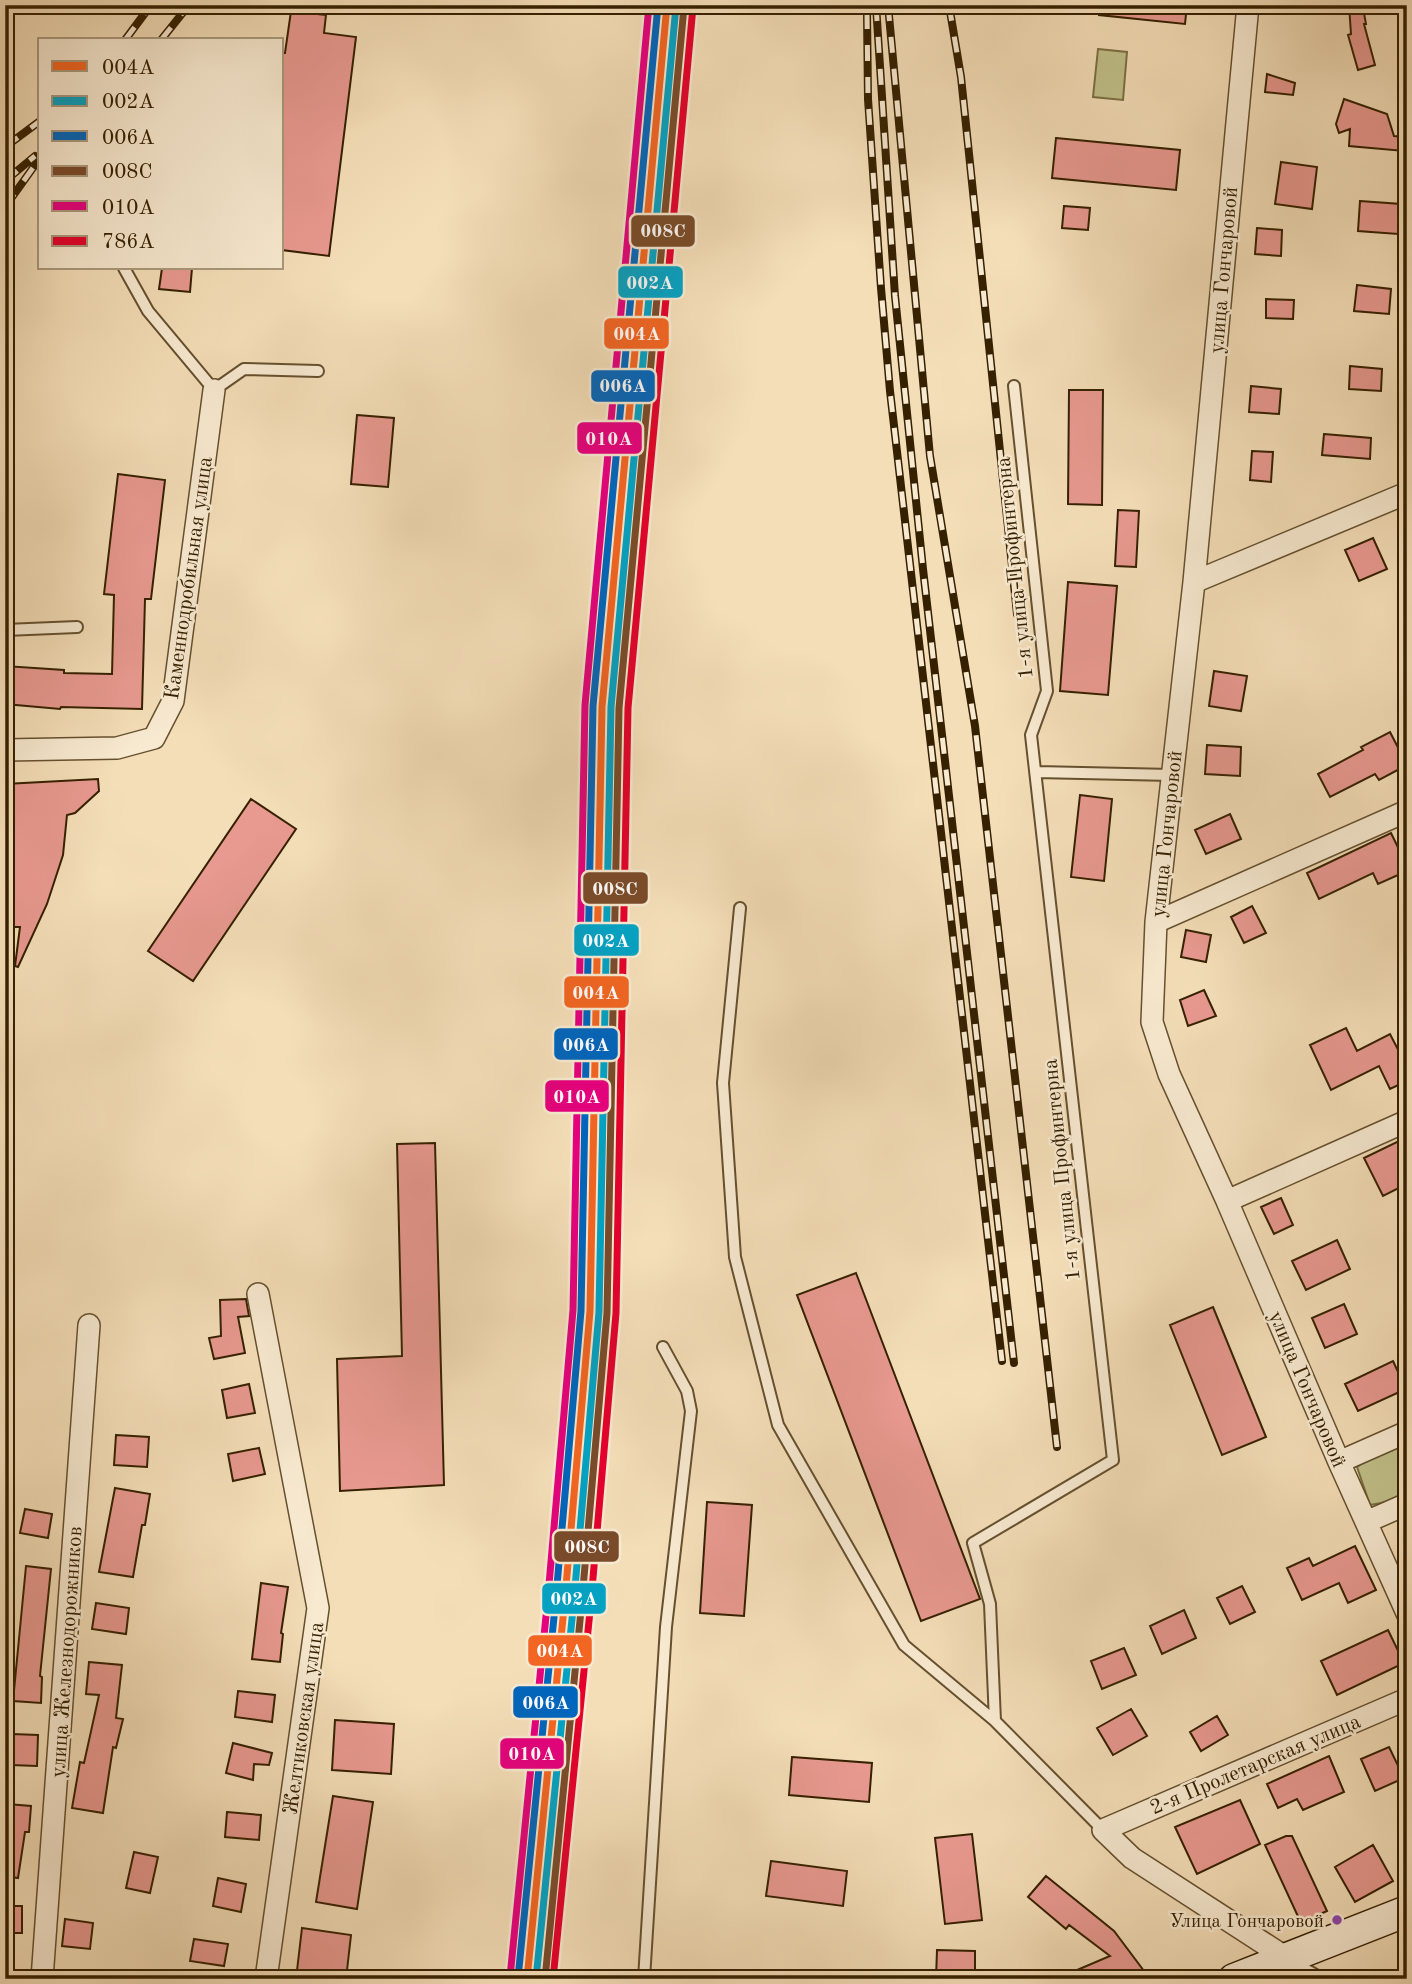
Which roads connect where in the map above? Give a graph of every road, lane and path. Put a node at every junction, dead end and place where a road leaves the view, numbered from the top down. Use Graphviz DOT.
graph roads {
  1 [pos="1248,5"];
  2 [pos="125,270"];
  3 [pos="318,370"];
  4 [pos="1014,386"];
  5 [pos="214,390"];
  6 [pos="1407,493"];
  7 [pos="1194,582"];
  8 [pos="77,627"];
  9 [pos="5,630"];
  10 [pos="5,750"];
  11 [pos="1037,772"];
  12 [pos="1172,775"];
  13 [pos="1407,811"];
  14 [pos="740,908"];
  15 [pos="1156,922"];
  16 [pos="1407,1121"];
  17 [pos="1227,1201"];
  18 [pos="258,1294"];
  19 [pos="89,1325"];
  20 [pos="663,1347"];
  21 [pos="1407,1432"];
  22 [pos="1339,1462"];
  23 [pos="1407,1504"];
  24 [pos="1366,1522"];
  25 [pos="1407,1613"];
  26 [pos="1407,1699"];
  27 [pos="995,1721"];
  28 [pos="1103,1830"];
  29 [pos="1407,1911"];
  30 [pos="1288,1959"];
  31 [pos="42,1979"];
  32 [pos="266,1979"];
  33 [pos="644,1979"];
  34 [pos="1234,1979"];
  35 [pos="1323,1979"];
  1 -- 7 [label="street, улица Гончаровой"];
  2 -- 5 [label="lane"];
  3 -- 5 [label="lane"];
  4 -- 11 [label="lane, 1-я улица Профинтерна"];
  5 -- 10 [label="street, Каменнодробильная улица"];
  6 -- 7 [label="street"];
  7 -- 12 [label="street, улица Гончаровой"];
  8 -- 9 [label="lane"];
  11 -- 12 [label="lane"];
  11 -- 27 [label="lane, 1-я улица Профинтерна"];
  12 -- 15 [label="street, улица Гончаровой"];
  13 -- 15 [label="street"];
  14 -- 27 [label="lane"];
  15 -- 17 [label="street, улица Гончаровой"];
  16 -- 17 [label="street"];
  17 -- 22 [label="street, улица Гончаровой"];
  18 -- 32 [label="street, Желтиковская улица"];
  19 -- 31 [label="street, улица Железнодорожников"];
  20 -- 33 [label="lane"];
  21 -- 22 [label="street"];
  22 -- 24 [label="street, улица Гончаровой"];
  23 -- 24 [label="street"];
  24 -- 25 [label="street, улица Гончаровой"];
  26 -- 28 [label="street, 2-я Пролетарская улица"];
  27 -- 28 [label="lane"];
  28 -- 30 [label="street"];
  29 -- 30 [label="main road"];
  30 -- 34 [label="main road"];
  30 -- 35 [label="lane"];
}
